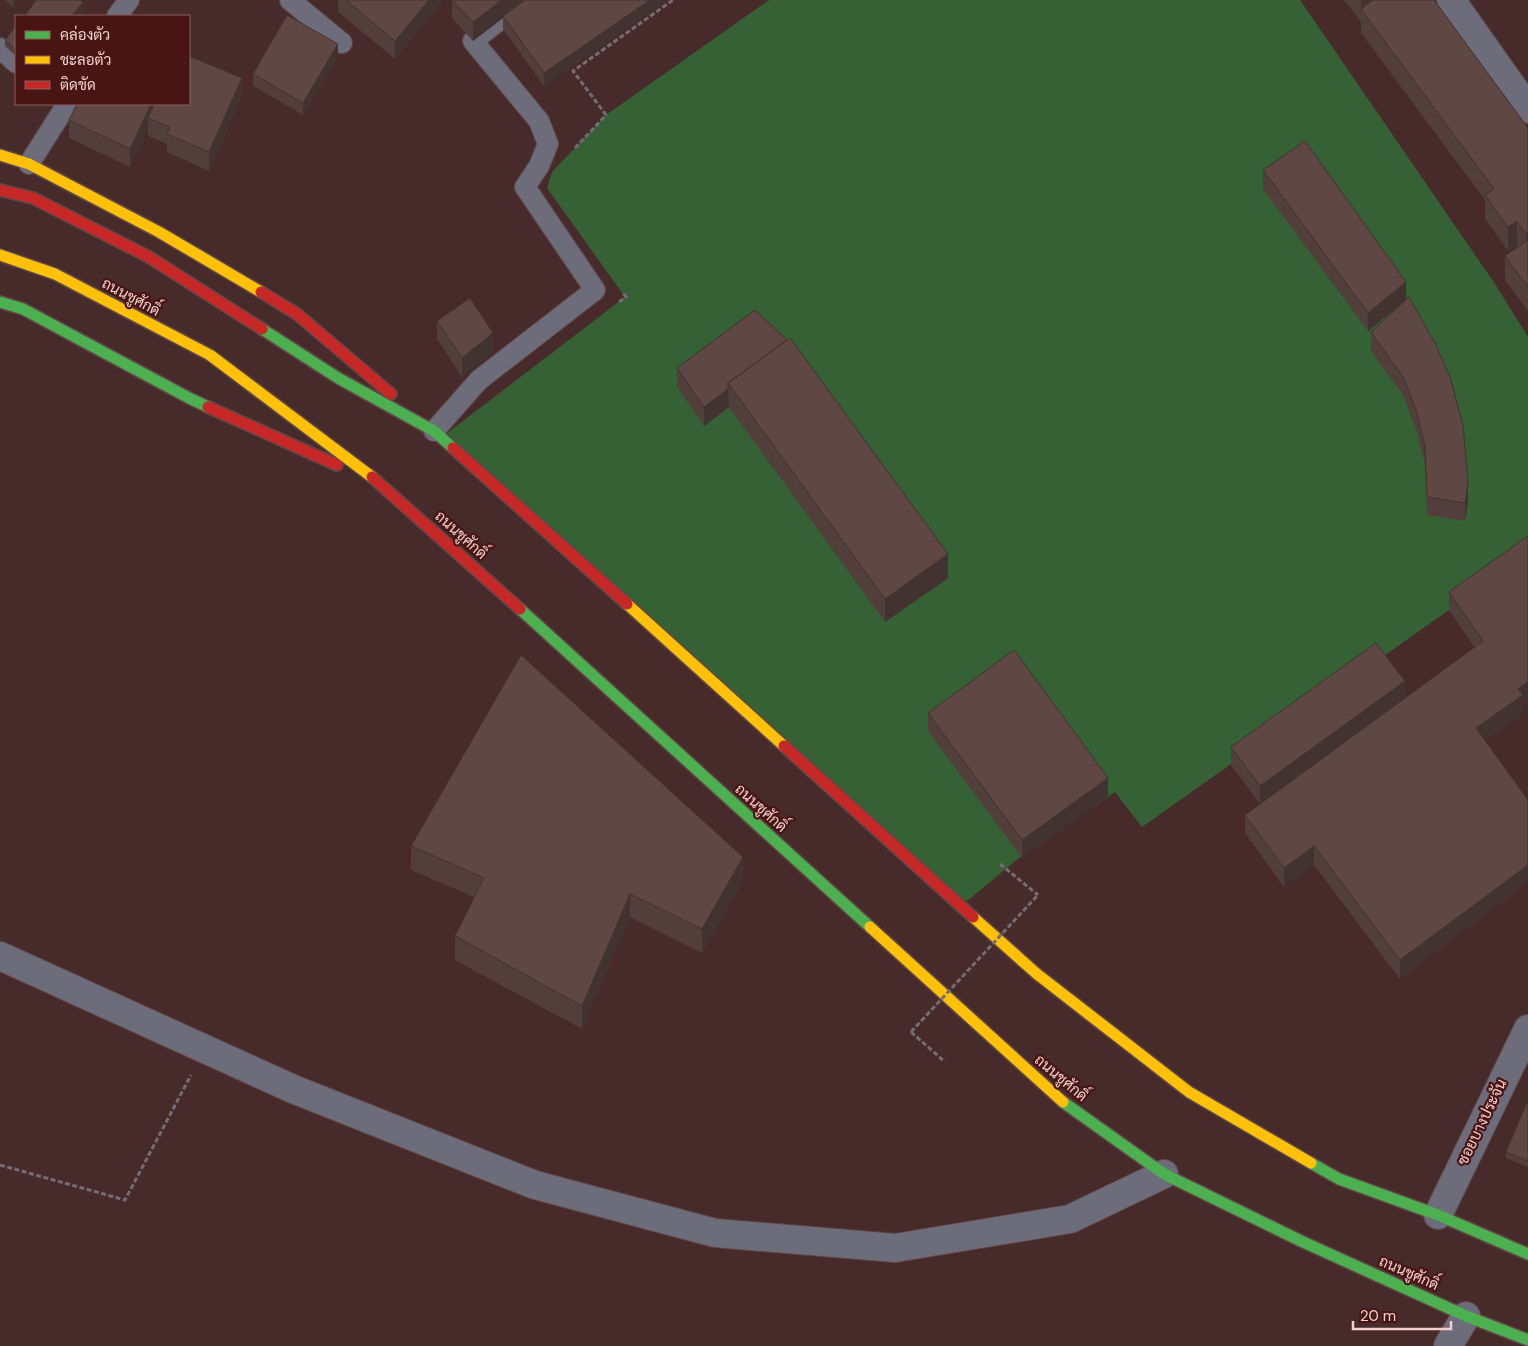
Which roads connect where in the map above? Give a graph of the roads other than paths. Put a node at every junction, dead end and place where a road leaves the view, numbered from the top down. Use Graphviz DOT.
graph roads {
  1 [pos="129,0"];
  2 [pos="290,0"];
  3 [pos="525,0"];
  4 [pos="1451,0"];
  5 [pos="118,15"];
  6 [pos="342,43"];
  7 [pos="0,48"];
  8 [pos="15,62"];
  9 [pos="64,105"];
  10 [pos="1528,109"];
  11 [pos="0,155"];
  12 [pos="29,164"];
  13 [pos="0,190"];
  14 [pos="0,255"];
  15 [pos="0,302"];
  16 [pos="434,431"];
  17 [pos="384,486"];
  18 [pos="0,956"];
  19 [pos="1528,1029"];
  20 [pos="1164,1174"];
  21 [pos="1438,1215"];
  22 [pos="1528,1254"];
  23 [pos="1466,1316"];
  24 [pos="1528,1340"];
  25 [pos="1448,1346"];
  1 -- 5 [label="lane"];
  2 -- 6 [label="lane"];
  3 -- 16 [label="lane"];
  4 -- 10 [label="street"];
  7 -- 8 [label="lane"];
  9 -- 12 [label="lane"];
  11 -- 12 [label="main road"];
  12 -- 16 [label="main road"];
  13 -- 16 [label="main road"];
  14 -- 17 [label="main road, ถนนชูศักดิ์"];
  15 -- 17 [label="main road"];
  16 -- 21 [label="main road"];
  17 -- 20 [label="main road, ถนนชูศักดิ์"];
  18 -- 20 [label="street"];
  19 -- 21 [label="street, ซอยบางประจัน"];
  20 -- 23 [label="main road, ถนนชูศักดิ์"];
  21 -- 22 [label="main road"];
  23 -- 24 [label="main road, ถนนชูศักดิ์"];
  23 -- 25 [label="street"];
}
